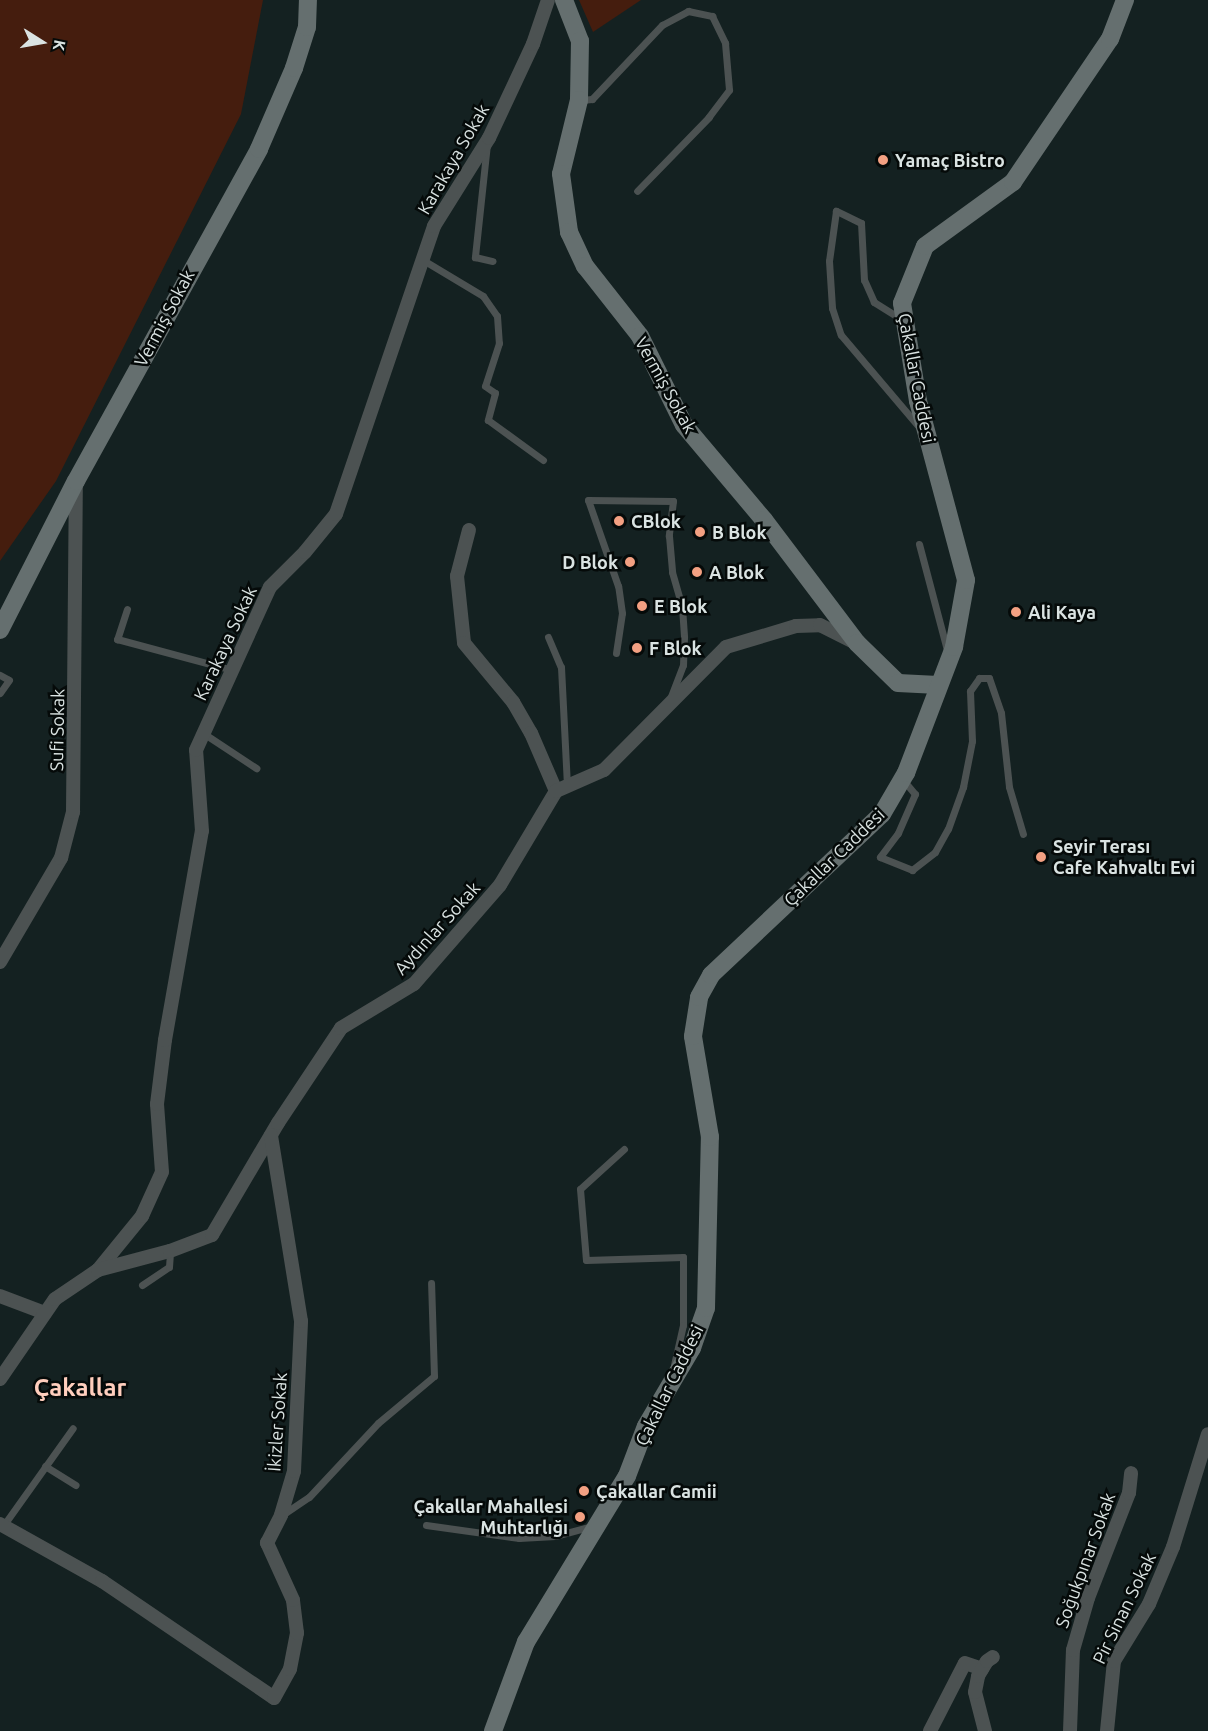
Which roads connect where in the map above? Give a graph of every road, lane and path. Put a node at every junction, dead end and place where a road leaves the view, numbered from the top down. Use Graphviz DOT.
graph roads {
  1 [pos="308,0"];
  2 [pos="548,0"];
  3 [pos="564,0"];
  4 [pos="1125,0"];
  5 [pos="579,100"];
  6 [pos="487,142"];
  7 [pos="637,191"];
  8 [pos="423,260"];
  9 [pos="494,261"];
  10 [pos="904,321"];
  11 [pos="927,437"];
  12 [pos="543,460"];
  13 [pos="76,481"];
  14 [pos="469,530"];
  15 [pos="919,544"];
  16 [pos="127,609"];
  17 [pos="0,630"];
  18 [pos="548,637"];
  19 [pos="857,643"];
  20 [pos="616,653"];
  21 [pos="949,658"];
  22 [pos="233,670"];
  23 [pos="0,675"];
  24 [pos="938,685"];
  25 [pos="0,693"];
  26 [pos="668,705"];
  27 [pos="203,733"];
  28 [pos="256,768"];
  29 [pos="903,779"];
  30 [pos="562,789"];
  31 [pos="1023,834"];
  32 [pos="0,962"];
  33 [pos="271,1135"];
  34 [pos="624,1149"];
  35 [pos="170,1251"];
  36 [pos="98,1270"];
  37 [pos="431,1283"];
  38 [pos="142,1286"];
  39 [pos="0,1296"];
  40 [pos="45,1313"];
  41 [pos="0,1379"];
  42 [pos="670,1385"];
  43 [pos="73,1428"];
  44 [pos="1208,1434"];
  45 [pos="45,1466"];
  46 [pos="1131,1473"];
  47 [pos="75,1485"];
  48 [pos="281,1515"];
  49 [pos="2,1525"];
  50 [pos="426,1525"];
  51 [pos="597,1525"];
  52 [pos="993,1657"];
  53 [pos="982,1669"];
  54 [pos="493,1731"];
  55 [pos="930,1731"];
  56 [pos="985,1731"];
  57 [pos="1070,1731"];
  58 [pos="1107,1731"];
  1 -- 13 [label="street, Vermiş Sokak"];
  2 -- 6 [label="street, Karakaya Sokak"];
  3 -- 5 [label="street, Vermiş Sokak"];
  4 -- 10 [label="street, Çakallar Caddesi"];
  5 -- 7 [label="lane"];
  5 -- 19 [label="street, Vermiş Sokak"];
  6 -- 8 [label="street, Karakaya Sokak"];
  6 -- 9 [label="lane"];
  8 -- 12 [label="lane"];
  8 -- 22 [label="street, Karakaya Sokak"];
  10 -- 11 [label="street, Çakallar Caddesi"];
  10 -- 11 [label="lane"];
  11 -- 21 [label="street, Çakallar Caddesi"];
  13 -- 17 [label="street, Vermiş Sokak"];
  13 -- 32 [label="street, Sufi Sokak"];
  14 -- 30 [label="street"];
  15 -- 21 [label="lane"];
  16 -- 22 [label="lane"];
  18 -- 30 [label="lane"];
  19 -- 24 [label="street, Vermiş Sokak"];
  19 -- 26 [label="street"];
  20 -- 26 [label="lane"];
  21 -- 24 [label="street, Çakallar Caddesi"];
  22 -- 27 [label="street, Karakaya Sokak"];
  23 -- 25 [label="lane"];
  24 -- 29 [label="street, Çakallar Caddesi"];
  26 -- 30 [label="street"];
  27 -- 28 [label="lane"];
  27 -- 36 [label="street, Karakaya Sokak"];
  29 -- 31 [label="lane"];
  29 -- 42 [label="street, Çakallar Caddesi"];
  30 -- 33 [label="street, Aydınlar Sokak"];
  33 -- 35 [label="street, Aydınlar Sokak"];
  33 -- 48 [label="street, İkizler Sokak"];
  34 -- 42 [label="lane"];
  35 -- 36 [label="street, Aydınlar Sokak"];
  35 -- 38 [label="lane"];
  36 -- 40 [label="street, Aydınlar Sokak"];
  37 -- 48 [label="lane"];
  39 -- 40 [label="street"];
  40 -- 41 [label="street, Aydınlar Sokak"];
  42 -- 51 [label="street, Çakallar Caddesi"];
  43 -- 45 [label="lane"];
  44 -- 58 [label="street, Pir Sinan Sokak"];
  45 -- 47 [label="lane"];
  45 -- 49 [label="lane"];
  46 -- 57 [label="street, Soğukpınar Sokak"];
  48 -- 49 [label="street, İkizler Sokak"];
  50 -- 51 [label="lane"];
  51 -- 54 [label="street, Çakallar Caddesi"];
  52 -- 53 [label="street"];
  53 -- 55 [label="street"];
  53 -- 56 [label="street"];
}
